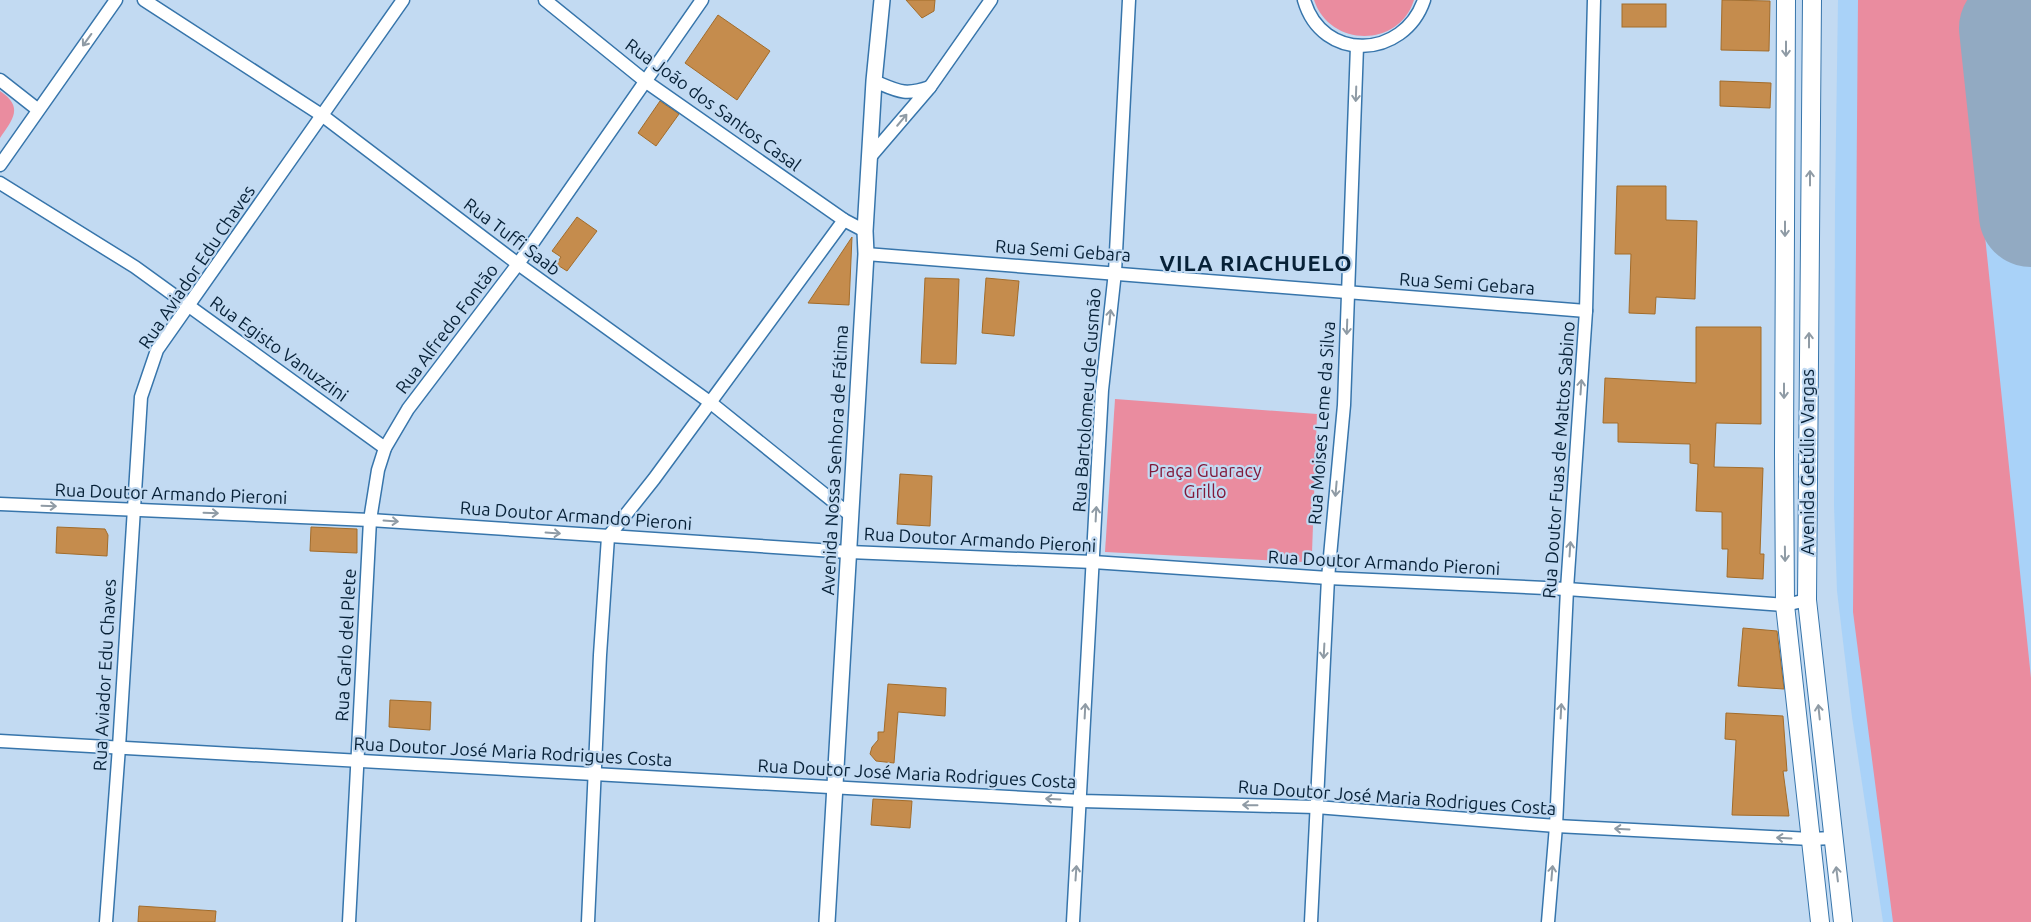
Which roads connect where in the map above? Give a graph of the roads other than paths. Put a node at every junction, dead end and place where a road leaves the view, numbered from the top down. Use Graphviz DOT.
graph roads {
  1 [pos="116,0"];
  2 [pos="144,0"];
  3 [pos="403,0"];
  4 [pos="545,0"];
  5 [pos="702,0"];
  6 [pos="882,0"];
  7 [pos="991,0"];
  8 [pos="1129,0"];
  9 [pos="1304,0"];
  10 [pos="1424,0"];
  11 [pos="1594,0"];
  12 [pos="1786,0"];
  13 [pos="1812,0"];
  14 [pos="1357,46"];
  15 [pos="0,80"];
  16 [pos="646,81"];
  17 [pos="874,81"];
  18 [pos="930,87"];
  19 [pos="37,109"];
  20 [pos="323,116"];
  21 [pos="870,157"];
  22 [pos="0,165"];
  23 [pos="0,182"];
  24 [pos="844,220"];
  25 [pos="865,231"];
  26 [pos="866,254"];
  27 [pos="518,264"];
  28 [pos="1115,272"];
  29 [pos="1348,293"];
  30 [pos="190,306"];
  31 [pos="1586,310"];
  32 [pos="711,403"];
  33 [pos="385,448"];
  34 [pos="0,504"];
  35 [pos="132,510"];
  36 [pos="849,514"];
  37 [pos="370,520"];
  38 [pos="608,537"];
  39 [pos="849,552"];
  40 [pos="1093,562"];
  41 [pos="1328,578"];
  42 [pos="1567,589"];
  43 [pos="1807,600"];
  44 [pos="1785,605"];
  45 [pos="0,741"];
  46 [pos="120,747"];
  47 [pos="357,761"];
  48 [pos="596,774"];
  49 [pos="835,787"];
  50 [pos="1081,801"];
  51 [pos="1316,806"];
  52 [pos="1556,826"];
  53 [pos="1833,838"];
  54 [pos="1810,839"];
  55 [pos="106,922"];
  56 [pos="350,922"];
  57 [pos="588,922"];
  58 [pos="827,922"];
  59 [pos="1073,922"];
  60 [pos="1311,922"];
  61 [pos="1548,922"];
  62 [pos="1820,922"];
  63 [pos="1843,922"];
  1 -- 19 [label="street, one-way"];
  2 -- 20 [label="street, Rua Tuffi Saab"];
  3 -- 20 [label="street, Rua Aviador Edu Chaves"];
  4 -- 16 [label="street, Rua João dos Santos Casal"];
  5 -- 16 [label="street, Rua Alfredo Fontão"];
  6 -- 17 [label="street, Avenida Nossa Senhora de Fátima"];
  7 -- 18 [label="street"];
  8 -- 28 [label="street, Rua Bartolomeu de Gusmão"];
  9 -- 14 [label="street"];
  10 -- 14 [label="street"];
  11 -- 31 [label="street, Rua Doutor Fuas de Mattos Sabino"];
  12 -- 44 [label="main road, Avenida Getúlio Vargas, one-way"];
  43 -- 13 [label="main road, Avenida Getúlio Vargas, one-way"];
  14 -- 29 [label="street, Rua Moises Leme da Silva, one-way"];
  15 -- 19 [label="street"];
  16 -- 24 [label="street, Rua João dos Santos Casal"];
  16 -- 27 [label="street, Rua Alfredo Fontão"];
  17 -- 18 [label="street"];
  17 -- 21 [label="street, Avenida Nossa Senhora de Fátima"];
  21 -- 18 [label="street, one-way"];
  19 -- 22 [label="street"];
  20 -- 27 [label="street, Rua Tuffi Saab"];
  20 -- 30 [label="street, Rua Aviador Edu Chaves"];
  21 -- 25 [label="street, Avenida Nossa Senhora de Fátima"];
  23 -- 30 [label="street, Rua Egisto Vanuzzini"];
  24 -- 25 [label="street, Rua João dos Santos Casal"];
  24 -- 32 [label="street"];
  25 -- 26 [label="street, Avenida Nossa Senhora de Fátima"];
  26 -- 28 [label="street, Rua Semi Gebara"];
  26 -- 36 [label="street, Avenida Nossa Senhora de Fátima"];
  27 -- 32 [label="street, Rua Tuffi Saab"];
  27 -- 33 [label="street, Rua Alfredo Fontão"];
  28 -- 29 [label="street, Rua Semi Gebara"];
  40 -- 28 [label="street, Rua Bartolomeu de Gusmão, one-way"];
  29 -- 31 [label="street, Rua Semi Gebara"];
  29 -- 41 [label="street, Rua Moises Leme da Silva, one-way"];
  30 -- 33 [label="street, Rua Egisto Vanuzzini"];
  30 -- 35 [label="street, Rua Aviador Edu Chaves"];
  42 -- 31 [label="street, Rua Doutor Fuas de Mattos Sabino, one-way"];
  32 -- 36 [label="street, Rua Tuffi Saab"];
  32 -- 38 [label="street"];
  33 -- 37 [label="street, Rua Alfredo Fontão"];
  34 -- 35 [label="street, Rua Doutor Armando Pieroni, one-way"];
  35 -- 37 [label="street, Rua Doutor Armando Pieroni, one-way"];
  35 -- 46 [label="street, Rua Aviador Edu Chaves"];
  36 -- 39 [label="street, Avenida Nossa Senhora de Fátima"];
  37 -- 38 [label="street, Rua Doutor Armando Pieroni, one-way"];
  37 -- 47 [label="street, Rua Carlo del Plete"];
  38 -- 39 [label="street, Rua Doutor Armando Pieroni"];
  38 -- 48 [label="street"];
  39 -- 40 [label="street, Rua Doutor Armando Pieroni"];
  39 -- 49 [label="street, Avenida Nossa Senhora de Fátima"];
  40 -- 41 [label="street, Rua Doutor Armando Pieroni"];
  50 -- 40 [label="street, Rua Bartolomeu de Gusmão, one-way"];
  41 -- 42 [label="street, Rua Doutor Armando Pieroni"];
  41 -- 51 [label="street, Rua Moises Leme da Silva, one-way"];
  42 -- 44 [label="street, Rua Doutor Armando Pieroni"];
  52 -- 42 [label="street, Rua Doutor Fuas de Mattos Sabino, one-way"];
  43 -- 44 [label="street, Rua Doutor Armando Pieroni"];
  53 -- 43 [label="main road, Avenida Getúlio Vargas, one-way"];
  44 -- 54 [label="main road, Avenida Getúlio Vargas"];
  45 -- 46 [label="street, Rua Doutor José Maria Rodrigues Costa"];
  46 -- 47 [label="street, Rua Doutor José Maria Rodrigues Costa"];
  46 -- 55 [label="street, Rua Aviador Edu Chaves"];
  47 -- 48 [label="street, Rua Doutor José Maria Rodrigues Costa"];
  47 -- 56 [label="street, Rua Carlo del Plete"];
  48 -- 49 [label="street, Rua Doutor José Maria Rodrigues Costa"];
  48 -- 57 [label="street"];
  50 -- 49 [label="street, Rua Doutor José Maria Rodrigues Costa, one-way"];
  49 -- 58 [label="street, Avenida Nossa Senhora de Fátima"];
  51 -- 50 [label="street, Rua Doutor José Maria Rodrigues Costa, one-way"];
  59 -- 50 [label="street, Rua Bartolomeu de Gusmão, one-way"];
  51 -- 52 [label="street, Rua Doutor José Maria Rodrigues Costa"];
  51 -- 60 [label="street, Rua Moises Leme da Silva"];
  54 -- 52 [label="street, Rua Doutor José Maria Rodrigues Costa, one-way"];
  61 -- 52 [label="street, Rua Doutor Fuas de Mattos Sabino, one-way"];
  53 -- 54 [label="street, Rua Doutor José Maria Rodrigues Costa"];
  63 -- 53 [label="main road, Avenida Getúlio Vargas, one-way"];
  54 -- 62 [label="main road, Avenida Getúlio Vargas"];
}
